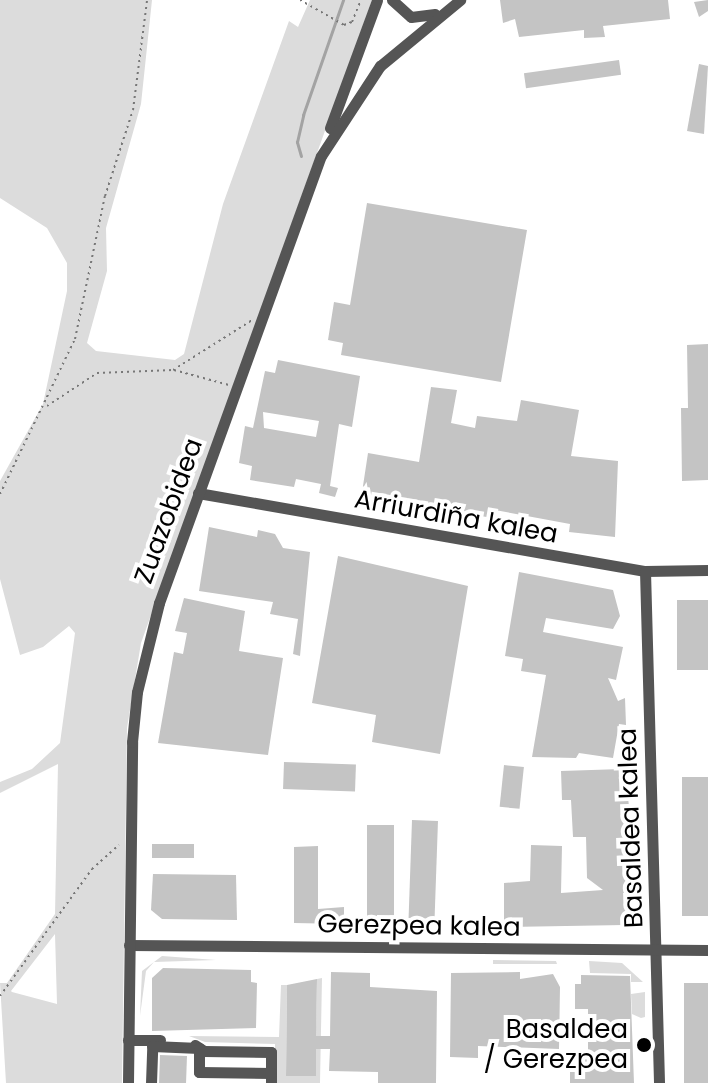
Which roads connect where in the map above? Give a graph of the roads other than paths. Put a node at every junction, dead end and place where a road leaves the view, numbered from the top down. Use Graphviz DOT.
graph roads {
  1 [pos="377,0"];
  2 [pos="392,0"];
  3 [pos="460,0"];
  4 [pos="439,13"];
  5 [pos="358,52"];
  6 [pos="380,66"];
  7 [pos="321,156"];
  8 [pos="198,493"];
  9 [pos="708,570"];
  10 [pos="645,571"];
  11 [pos="129,945"];
  12 [pos="708,950"];
  13 [pos="657,951"];
  14 [pos="128,1040"];
  15 [pos="199,1048"];
  16 [pos="271,1078"];
  17 [pos="128,1083"];
  18 [pos="151,1083"];
  19 [pos="659,1083"];
  1 -- 5 [label="street"];
  2 -- 4 [label="street"];
  3 -- 4 [label="street, Zuazobidea"];
  4 -- 6 [label="street, Zuazobidea"];
  5 -- 6 [label="street"];
  5 -- 7 [label="street"];
  6 -- 7 [label="street, Zuazobidea"];
  7 -- 8 [label="street, Zuazobidea"];
  8 -- 10 [label="street, Arriurdiña kalea"];
  8 -- 11 [label="street, Zuazobidea"];
  9 -- 10 [label="street, Arriurdiña kalea"];
  10 -- 13 [label="street, Basaldea kalea"];
  11 -- 13 [label="street, Gerezpea kalea"];
  11 -- 14 [label="street, Zuazobidea"];
  12 -- 13 [label="street, Gerezpea kalea"];
  13 -- 19 [label="street, Basaldea kalea"];
  14 -- 15 [label="street"];
  14 -- 17 [label="street, Zuazobidea"];
  15 -- 16 [label="street"];
  15 -- 16 [label="street"];
  15 -- 18 [label="street"];
}
